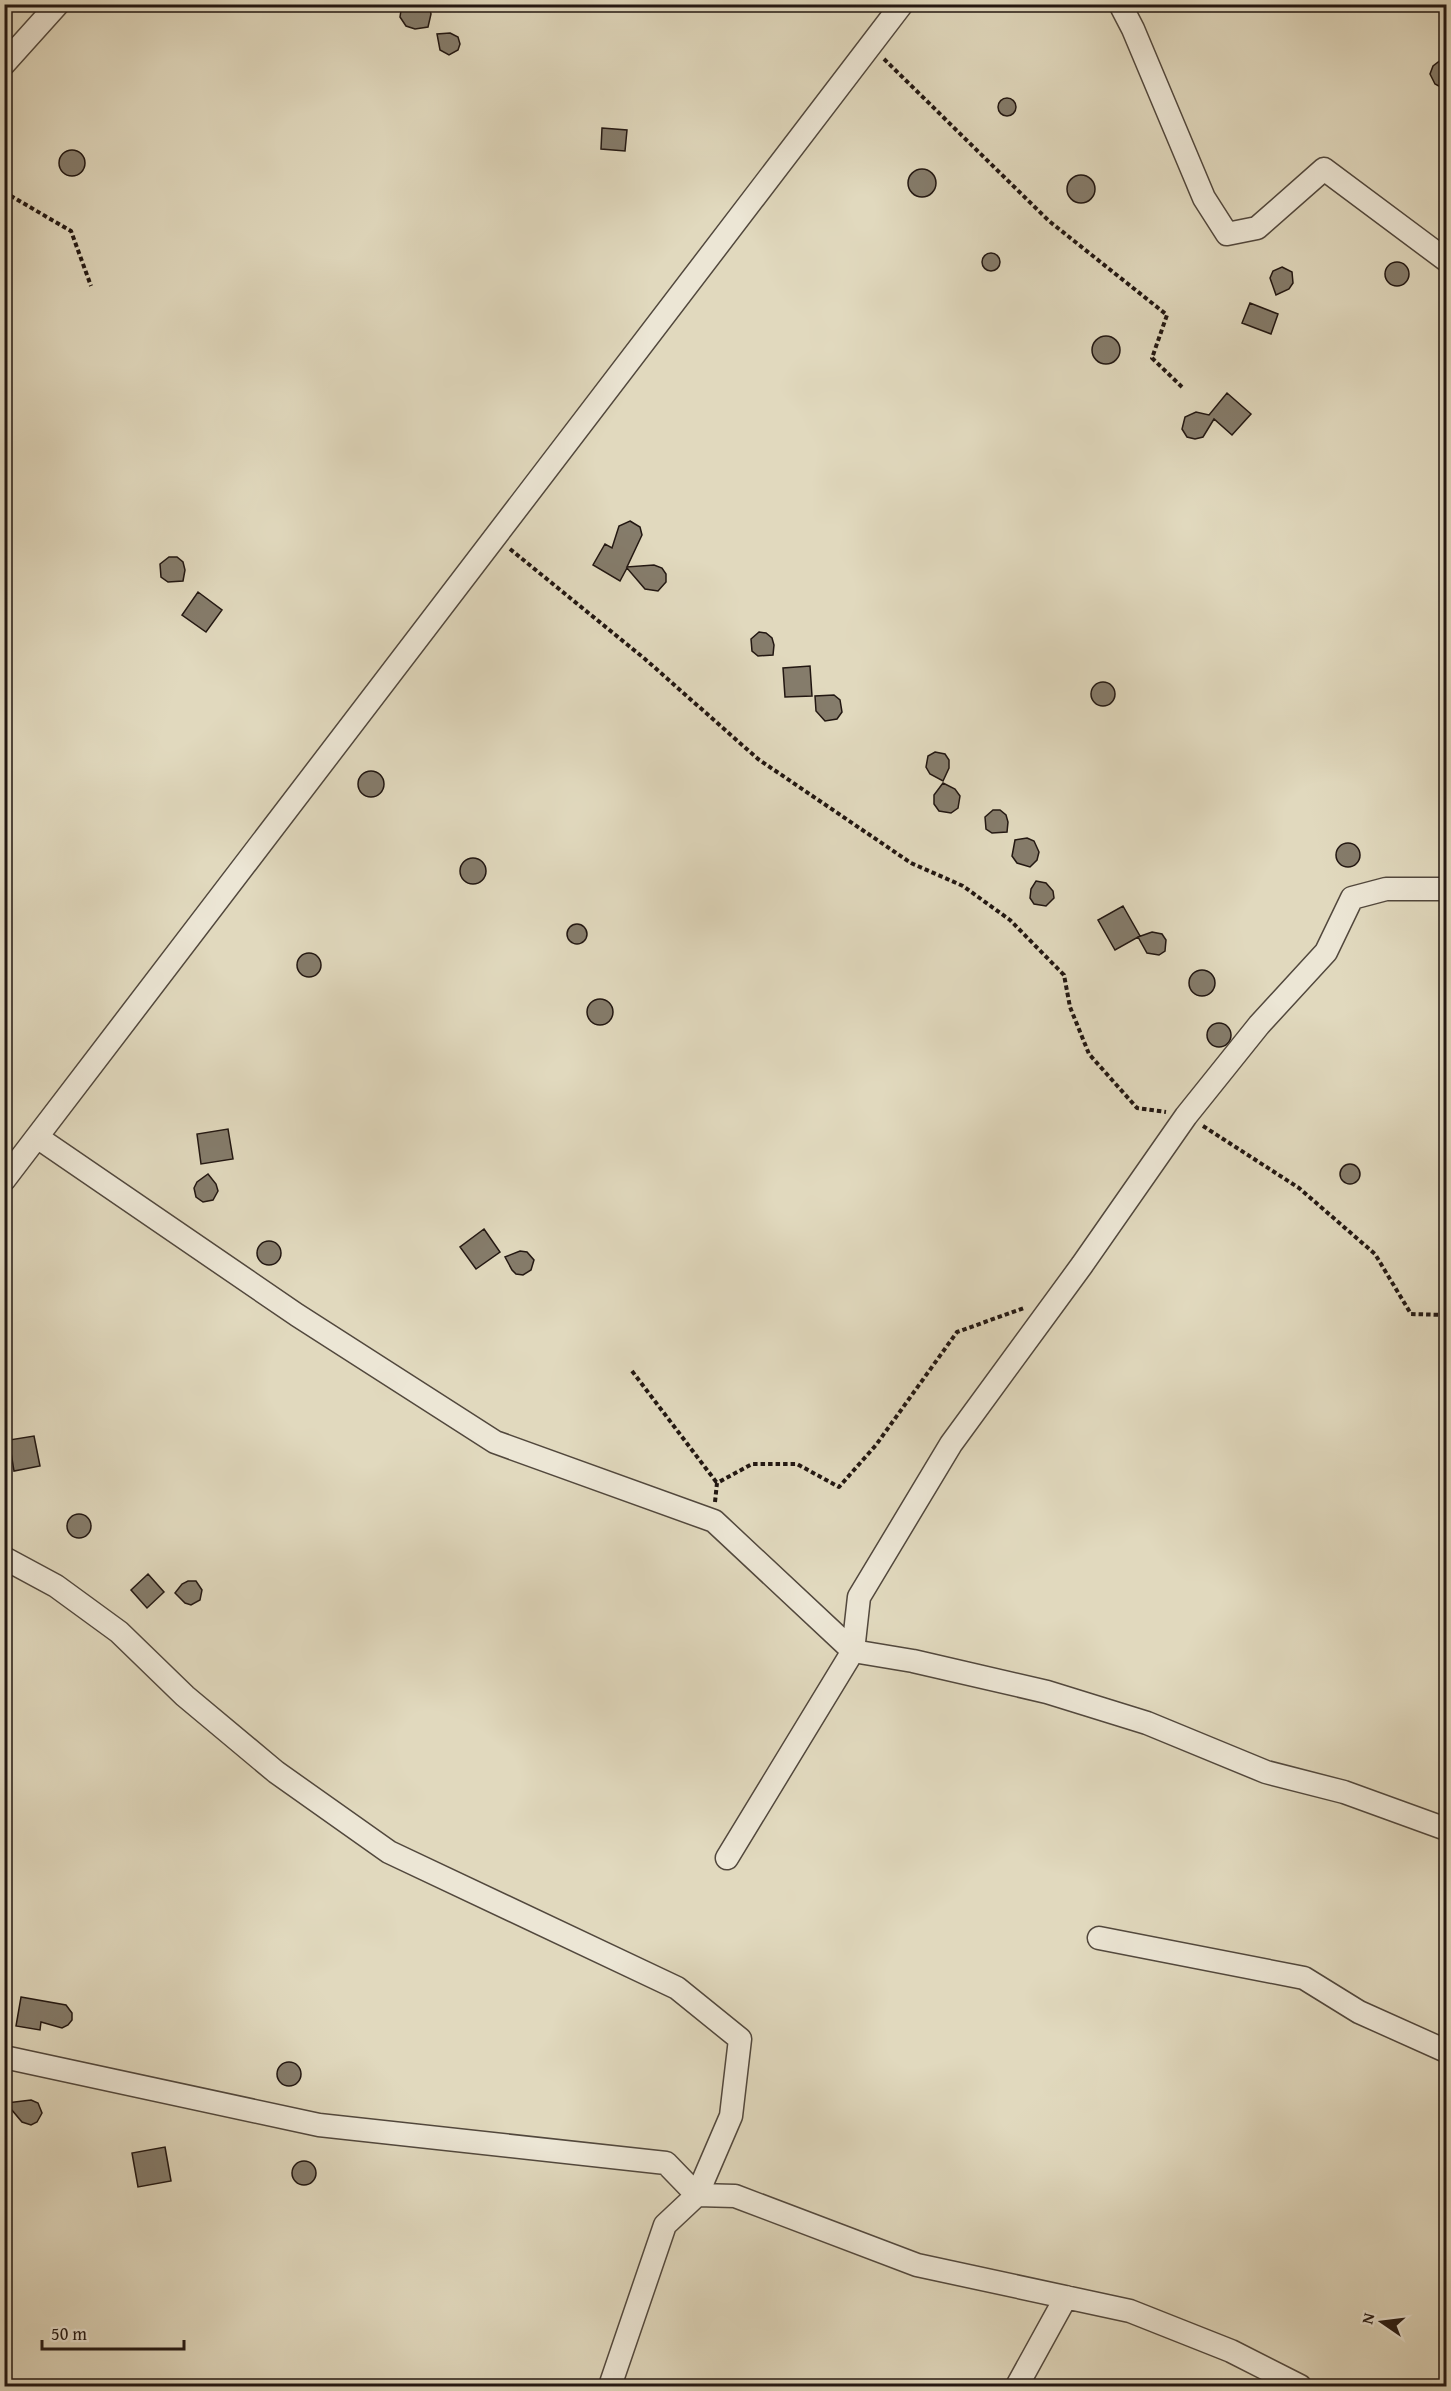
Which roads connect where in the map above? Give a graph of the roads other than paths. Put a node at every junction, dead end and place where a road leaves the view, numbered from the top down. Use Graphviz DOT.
graph roads {
  1 [pos="58,4"];
  2 [pos="902,4"];
  3 [pos="1120,4"];
  4 [pos="4,64"];
  5 [pos="1446,260"];
  6 [pos="1446,889"];
  7 [pos="37,1137"];
  8 [pos="12,1156"];
  9 [pos="4,1180"];
  10 [pos="4,1558"];
  11 [pos="854,1651"];
  12 [pos="1446,1829"];
  13 [pos="728,1858"];
  14 [pos="1099,1938"];
  15 [pos="1446,2051"];
  16 [pos="4,2057"];
  17 [pos="697,2195"];
  18 [pos="1066,2296"];
  19 [pos="610,2386"];
  20 [pos="1017,2386"];
  21 [pos="1299,2386"];
  1 -- 4 [label="street"];
  2 -- 7 [label="street"];
  3 -- 5 [label="street"];
  6 -- 11 [label="street"];
  7 -- 8 [label="street"];
  7 -- 11 [label="street"];
  8 -- 9 [label="street"];
  10 -- 17 [label="street"];
  11 -- 12 [label="street"];
  11 -- 13 [label="street"];
  14 -- 15 [label="street"];
  16 -- 17 [label="street"];
  17 -- 18 [label="street"];
  17 -- 19 [label="street"];
  18 -- 20 [label="street"];
  18 -- 21 [label="street"];
}
